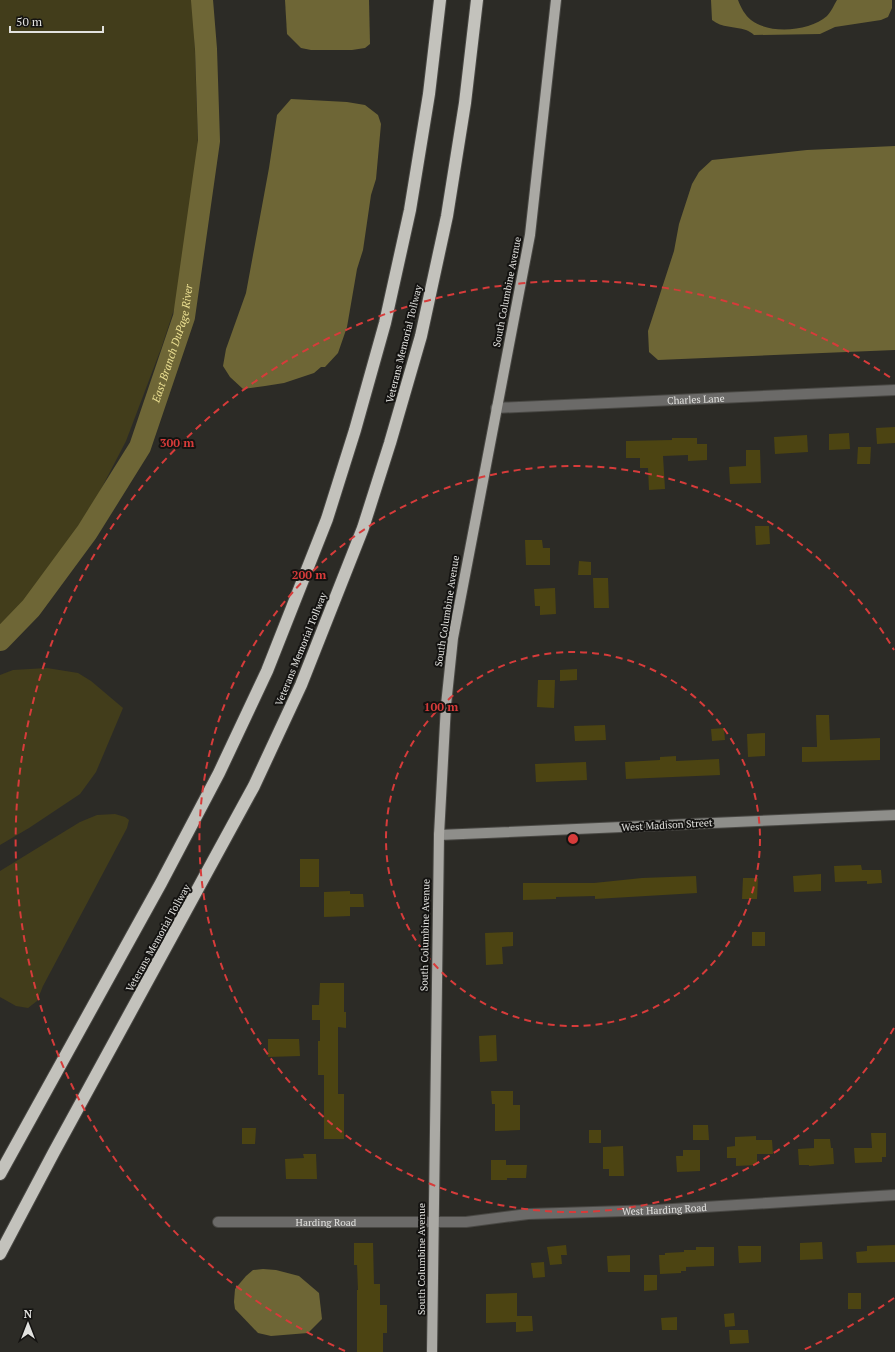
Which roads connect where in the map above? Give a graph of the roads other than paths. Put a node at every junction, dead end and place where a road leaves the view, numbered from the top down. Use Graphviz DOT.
graph roads {
  1 [pos="440,0"];
  2 [pos="477,0"];
  3 [pos="556,0"];
  4 [pos="895,390"];
  5 [pos="496,408"];
  6 [pos="895,815"];
  7 [pos="439,835"];
  8 [pos="0,1174"];
  9 [pos="895,1195"];
  10 [pos="218,1222"];
  11 [pos="433,1223"];
  12 [pos="0,1254"];
  13 [pos="432,1352"];
  1 -- 8 [label="highway"];
  2 -- 12 [label="highway, Veterans Memorial Tollway"];
  3 -- 5 [label="main road, South Columbine Avenue"];
  4 -- 5 [label="street, Charles Lane"];
  5 -- 7 [label="main road, South Columbine Avenue"];
  6 -- 7 [label="street, West Madison Street"];
  7 -- 11 [label="main road, South Columbine Avenue"];
  9 -- 11 [label="street, West Harding Road"];
  10 -- 11 [label="street, Harding Road"];
  11 -- 13 [label="main road, South Columbine Avenue"];
}
